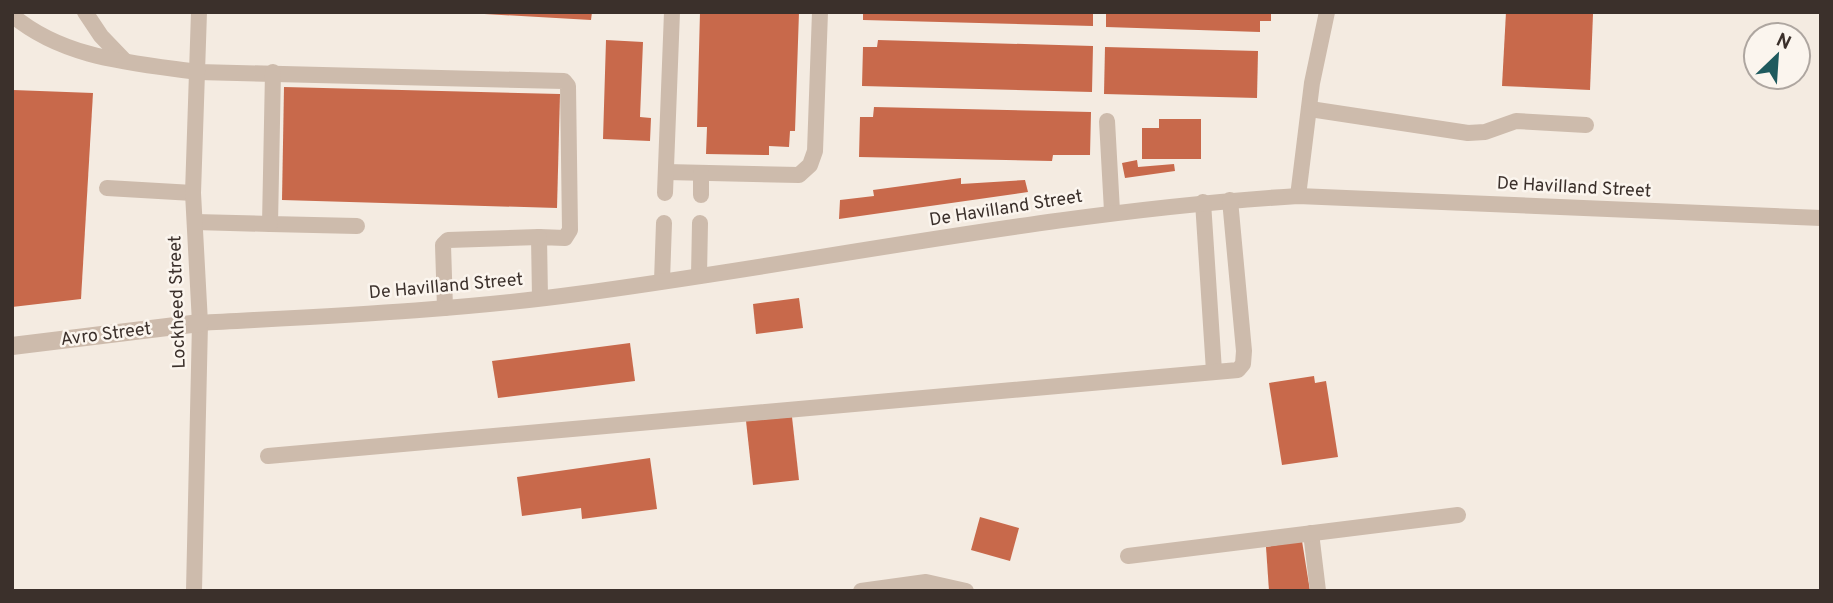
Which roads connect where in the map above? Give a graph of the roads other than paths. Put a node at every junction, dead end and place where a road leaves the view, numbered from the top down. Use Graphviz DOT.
graph roads {
  1 [pos="85,12"];
  2 [pos="199,12"];
  3 [pos="672,12"];
  4 [pos="820,12"];
  5 [pos="1327,12"];
  6 [pos="12,15"];
  7 [pos="125,61"];
  8 [pos="198,72"];
  9 [pos="273,72"];
  10 [pos="1310,109"];
  11 [pos="1107,121"];
  12 [pos="1586,125"];
  13 [pos="666,172"];
  14 [pos="701,173"];
  15 [pos="107,188"];
  16 [pos="193,193"];
  17 [pos="665,193"];
  18 [pos="701,195"];
  19 [pos="1298,196"];
  20 [pos="1230,200"];
  21 [pos="1203,202"];
  22 [pos="1112,211"];
  23 [pos="1821,218"];
  24 [pos="194,222"];
  25 [pos="664,223"];
  26 [pos="700,223"];
  27 [pos="270,224"];
  28 [pos="357,226"];
  29 [pos="539,237"];
  30 [pos="699,276"];
  31 [pos="662,281"];
  32 [pos="540,298"];
  33 [pos="445,308"];
  34 [pos="200,323"];
  35 [pos="12,346"];
  36 [pos="1213,371"];
  37 [pos="268,456"];
  38 [pos="1458,515"];
  39 [pos="1311,533"];
  40 [pos="1129,556"];
  41 [pos="194,591"];
  42 [pos="861,591"];
  43 [pos="966,591"];
  44 [pos="1318,591"];
  1 -- 7 [label="lane"];
  2 -- 8 [label="lane, Lockheed Street"];
  3 -- 13 [label="lane"];
  4 -- 14 [label="lane"];
  5 -- 10 [label="lane"];
  6 -- 7 [label="lane"];
  7 -- 8 [label="lane"];
  8 -- 9 [label="lane"];
  8 -- 16 [label="lane, Lockheed Street"];
  9 -- 27 [label="lane"];
  9 -- 29 [label="lane"];
  10 -- 12 [label="lane"];
  10 -- 19 [label="lane"];
  11 -- 22 [label="lane"];
  13 -- 14 [label="lane"];
  13 -- 17 [label="lane"];
  14 -- 18 [label="lane"];
  15 -- 16 [label="lane"];
  16 -- 24 [label="lane, Lockheed Street"];
  19 -- 20 [label="lane, De Havilland Street"];
  19 -- 23 [label="lane, De Havilland Street"];
  20 -- 21 [label="lane, De Havilland Street"];
  20 -- 36 [label="lane"];
  21 -- 22 [label="lane, De Havilland Street"];
  21 -- 36 [label="lane"];
  22 -- 30 [label="lane, De Havilland Street"];
  24 -- 27 [label="lane"];
  24 -- 34 [label="lane, Lockheed Street"];
  25 -- 31 [label="lane"];
  26 -- 30 [label="lane"];
  27 -- 28 [label="lane"];
  29 -- 32 [label="lane"];
  29 -- 33 [label="lane"];
  30 -- 31 [label="lane, De Havilland Street"];
  31 -- 32 [label="lane, De Havilland Street"];
  32 -- 33 [label="lane, De Havilland Street"];
  33 -- 34 [label="lane, De Havilland Street"];
  34 -- 35 [label="street, Avro Street"];
  34 -- 41 [label="lane, Lockheed Street"];
  36 -- 37 [label="lane"];
  38 -- 39 [label="lane"];
  39 -- 40 [label="lane"];
  39 -- 44 [label="lane"];
  42 -- 43 [label="lane"];
}
